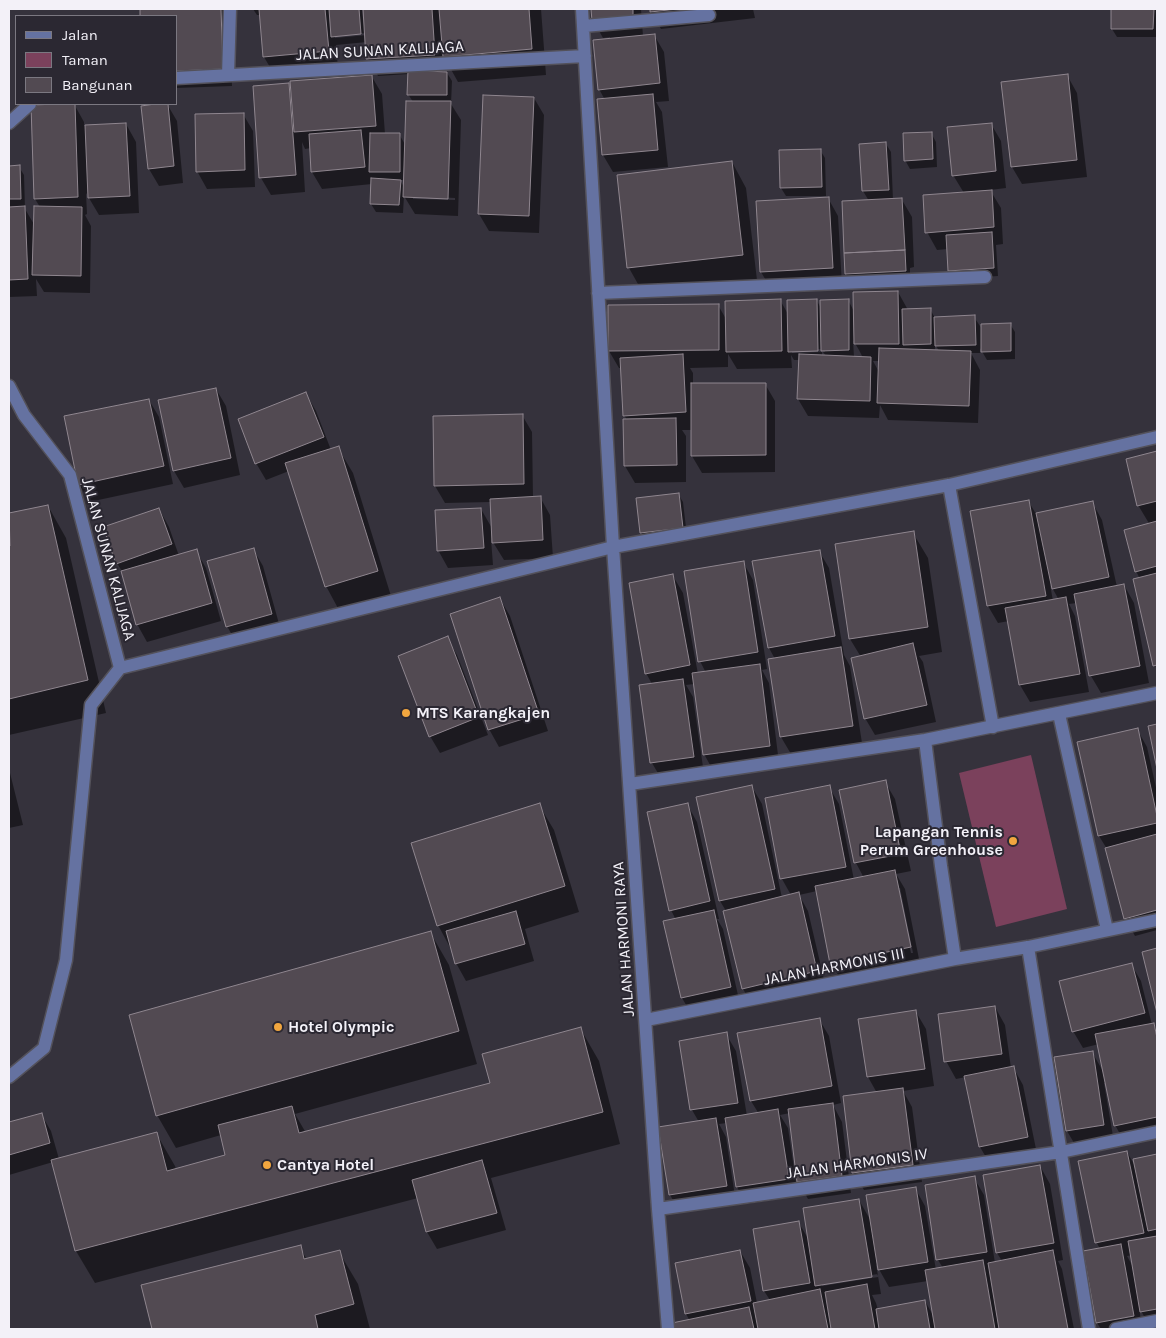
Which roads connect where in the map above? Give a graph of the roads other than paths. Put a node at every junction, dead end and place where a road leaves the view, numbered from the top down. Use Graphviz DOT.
graph roads {
  1 [pos="230,9"];
  2 [pos="582,9"];
  3 [pos="709,14"];
  4 [pos="584,26"];
  5 [pos="585,56"];
  6 [pos="228,75"];
  7 [pos="178,78"];
  8 [pos="29,105"];
  9 [pos="9,123"];
  10 [pos="985,277"];
  11 [pos="598,294"];
  12 [pos="9,386"];
  13 [pos="1157,436"];
  14 [pos="949,485"];
  15 [pos="613,547"];
  16 [pos="120,668"];
  17 [pos="1157,694"];
  18 [pos="1059,714"];
  19 [pos="993,727"];
  20 [pos="925,740"];
  21 [pos="630,784"];
  22 [pos="1157,920"];
  23 [pos="1108,930"];
  24 [pos="1028,946"];
  25 [pos="955,960"];
  26 [pos="646,1020"];
  27 [pos="9,1077"];
  28 [pos="1157,1132"];
  29 [pos="1061,1152"];
  30 [pos="658,1209"];
  31 [pos="1157,1321"];
  32 [pos="668,1329"];
  33 [pos="1089,1329"];
  34 [pos="1116,1329"];
  1 -- 6 [label="street"];
  2 -- 4 [label="street, JALAN HARMONI RAYA"];
  3 -- 4 [label="street"];
  4 -- 5 [label="street, JALAN HARMONI RAYA"];
  5 -- 6 [label="street, JALAN SUNAN KALIJAGA"];
  5 -- 11 [label="street, JALAN HARMONI RAYA"];
  6 -- 7 [label="street, JALAN SUNAN KALIJAGA"];
  8 -- 9 [label="street"];
  10 -- 11 [label="street"];
  11 -- 15 [label="street, JALAN HARMONI RAYA"];
  12 -- 16 [label="street, JALAN SUNAN KALIJAGA"];
  13 -- 14 [label="street"];
  14 -- 15 [label="street"];
  14 -- 19 [label="street"];
  15 -- 16 [label="street"];
  15 -- 21 [label="street, JALAN HARMONI RAYA"];
  16 -- 27 [label="street"];
  17 -- 18 [label="street"];
  18 -- 19 [label="street"];
  18 -- 23 [label="street"];
  19 -- 20 [label="street"];
  20 -- 21 [label="street"];
  20 -- 25 [label="street"];
  21 -- 26 [label="street, JALAN HARMONI RAYA"];
  22 -- 23 [label="street, JALAN HARMONIS III"];
  23 -- 24 [label="street, JALAN HARMONIS III"];
  24 -- 25 [label="street, JALAN HARMONIS III"];
  24 -- 29 [label="street"];
  25 -- 26 [label="street, JALAN HARMONIS III"];
  26 -- 30 [label="street, JALAN HARMONI RAYA"];
  28 -- 29 [label="street, JALAN HARMONIS IV"];
  29 -- 30 [label="street, JALAN HARMONIS IV"];
  29 -- 33 [label="street"];
  30 -- 32 [label="street, JALAN HARMONI RAYA"];
  31 -- 34 [label="street"];
}
